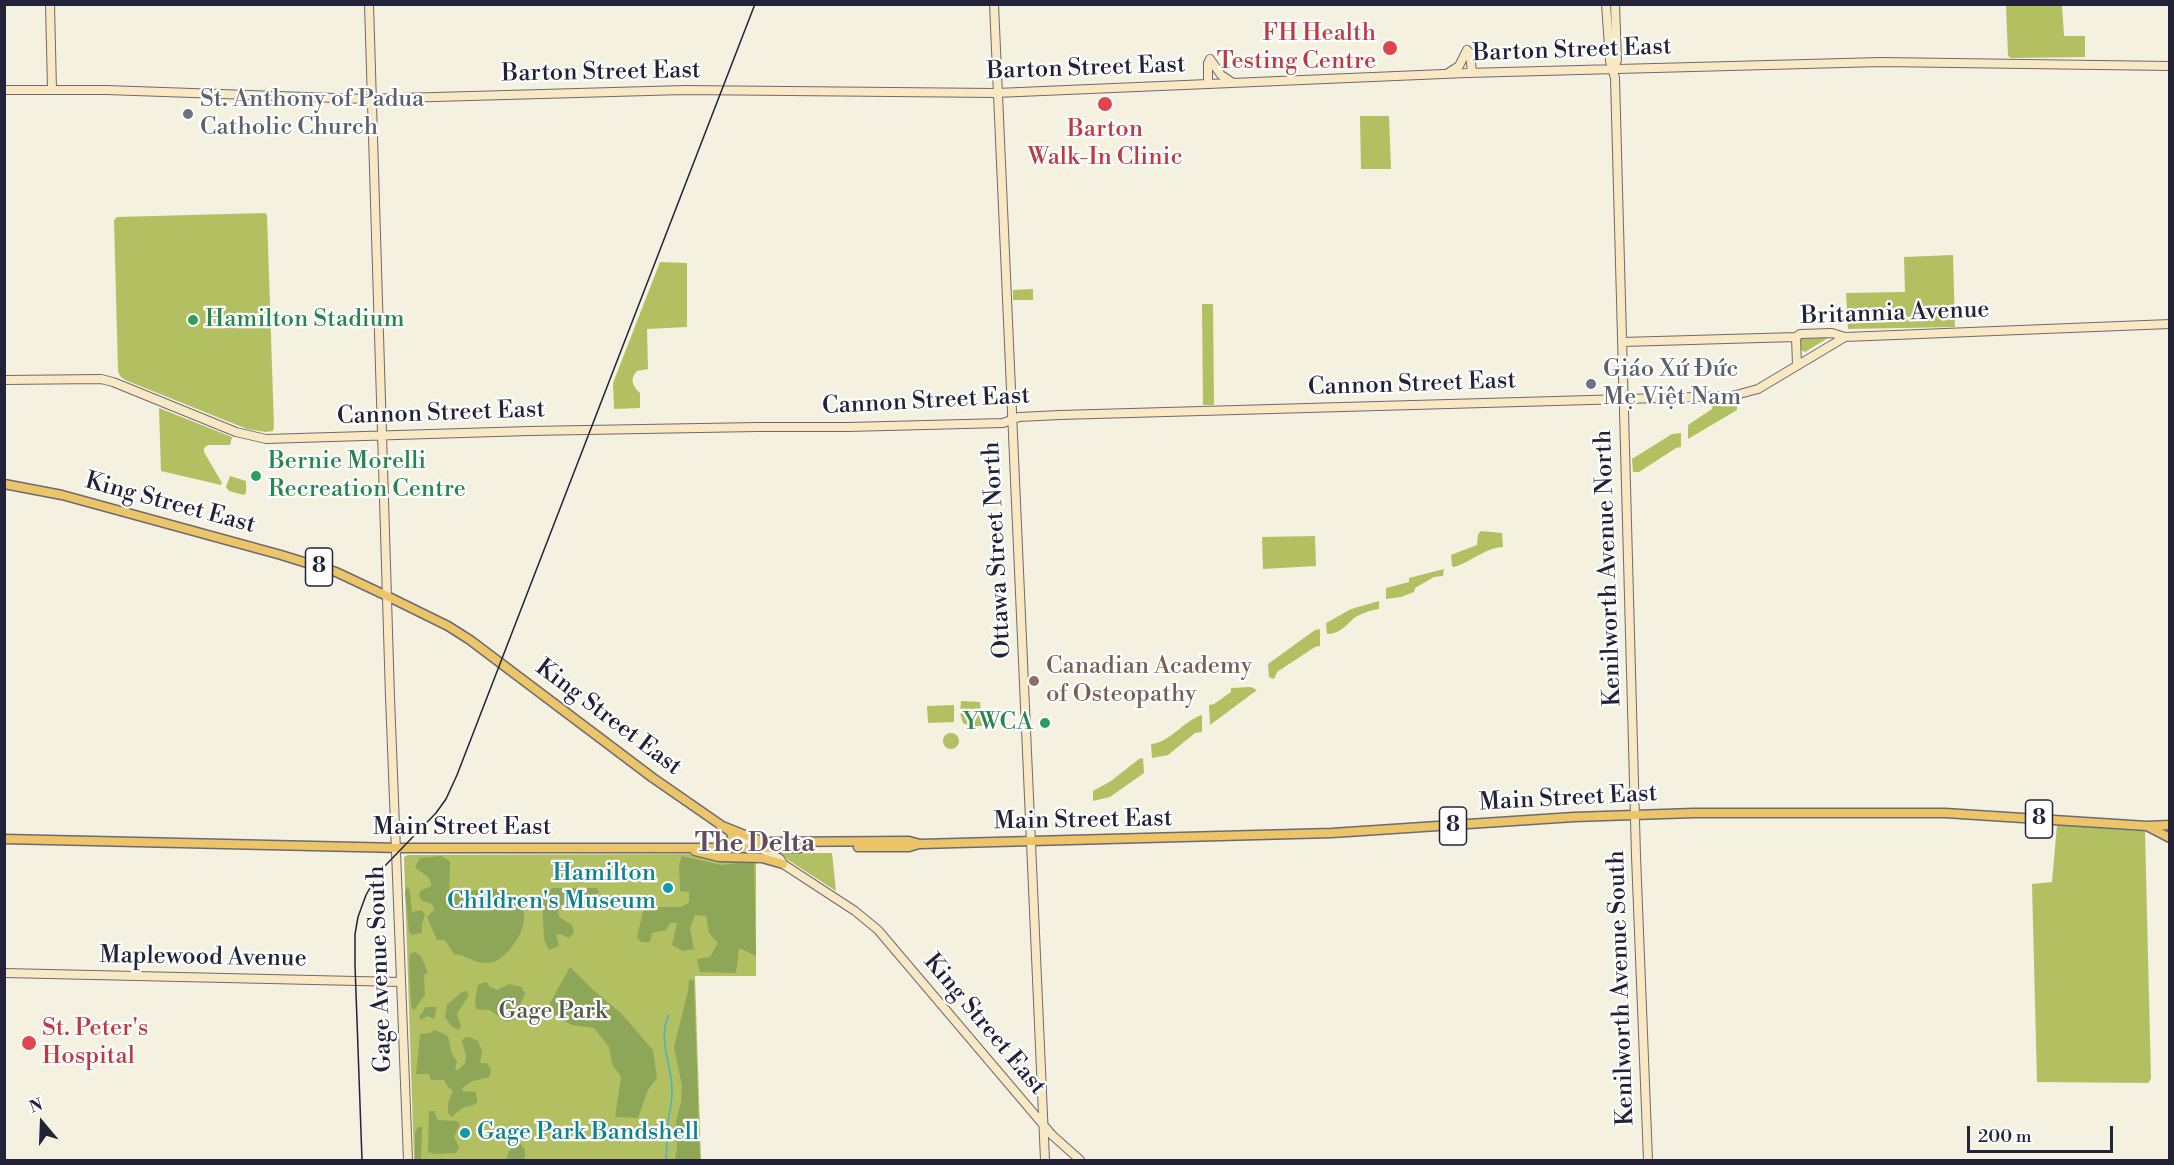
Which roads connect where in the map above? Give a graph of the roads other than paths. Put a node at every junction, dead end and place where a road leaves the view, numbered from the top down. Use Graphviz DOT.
graph roads {
  1 [pos="50,4"];
  2 [pos="369,4"];
  3 [pos="994,4"];
  4 [pos="1606,4"];
  5 [pos="1616,4"];
  6 [pos="2169,66"];
  7 [pos="1614,69"];
  8 [pos="1472,73"];
  9 [pos="1446,74"];
  10 [pos="1233,82"];
  11 [pos="1208,84"];
  12 [pos="4,90"];
  13 [pos="52,90"];
  14 [pos="996,93"];
  15 [pos="371,99"];
  16 [pos="2169,324"];
  17 [pos="1796,336"];
  18 [pos="1845,336"];
  19 [pos="1622,342"];
  20 [pos="1797,365"];
  21 [pos="4,380"];
  22 [pos="1623,398"];
  23 [pos="1011,419"];
  24 [pos="382,435"];
  25 [pos="4,484"];
  26 [pos="387,596"];
  27 [pos="1635,814"];
  28 [pos="720,825"];
  29 [pos="2169,825"];
  30 [pos="2147,826"];
  31 [pos="731,832"];
  32 [pos="2169,838"];
  33 [pos="4,839"];
  34 [pos="1031,842"];
  35 [pos="920,844"];
  36 [pos="674,847"];
  37 [pos="396,848"];
  38 [pos="710,848"];
  39 [pos="761,848"];
  40 [pos="783,864"];
  41 [pos="4,973"];
  42 [pos="401,982"];
  43 [pos="1044,1126"];
  44 [pos="408,1161"];
  45 [pos="1045,1161"];
  46 [pos="1080,1161"];
  47 [pos="1648,1161"];
  1 -- 13 [label="main road"];
  2 -- 15 [label="main road, Gage Avenue South"];
  3 -- 14 [label="main road, Ottawa Street North"];
  4 -- 7 [label="main road, Kenilworth Avenue North"];
  5 -- 7 [label="main road, Kenilworth Avenue North"];
  6 -- 7 [label="main road, Barton Street East"];
  7 -- 8 [label="main road, Barton Street East"];
  7 -- 19 [label="main road, Kenilworth Avenue North"];
  8 -- 9 [label="main road, Barton Street East"];
  8 -- 9 [label="main road"];
  9 -- 10 [label="main road, Barton Street East"];
  10 -- 11 [label="main road, Barton Street East"];
  10 -- 11 [label="main road"];
  11 -- 14 [label="main road, Barton Street East"];
  12 -- 13 [label="main road, Barton Street East"];
  13 -- 15 [label="main road, Barton Street East"];
  14 -- 15 [label="main road, Barton Street East"];
  14 -- 23 [label="main road, Ottawa Street North"];
  15 -- 24 [label="main road, Gage Avenue South"];
  16 -- 18 [label="main road, Britannia Avenue"];
  17 -- 18 [label="main road, Britannia Avenue"];
  17 -- 19 [label="main road, Britannia Avenue"];
  17 -- 20 [label="main road"];
  18 -- 20 [label="main road, Cannon Street East"];
  19 -- 22 [label="main road, Kenilworth Avenue North"];
  20 -- 22 [label="main road, Cannon Street East"];
  21 -- 24 [label="main road, Cannon Street East"];
  22 -- 23 [label="main road, Cannon Street East"];
  22 -- 27 [label="main road, Kenilworth Avenue North"];
  23 -- 24 [label="main road, Cannon Street East"];
  23 -- 34 [label="main road, Ottawa Street North"];
  24 -- 26 [label="main road, Gage Avenue South"];
  25 -- 26 [label="main road, King Street East / 8"];
  26 -- 28 [label="main road, King Street East / 8"];
  26 -- 37 [label="main road, Gage Avenue South"];
  27 -- 30 [label="main road, Main Street East / 8"];
  27 -- 34 [label="main road, Main Street East / 8"];
  27 -- 47 [label="main road, Kenilworth Avenue South"];
  28 -- 31 [label="main road, King Street East"];
  28 -- 35 [label="main road, Main Street East / 8"];
  29 -- 30 [label="main road, Main Street East / 8"];
  30 -- 32 [label="main road, Main Street East / 8"];
  31 -- 38 [label="main road"];
  31 -- 39 [label="main road, King Street East"];
  33 -- 37 [label="main road, Main Street East / 8"];
  34 -- 35 [label="main road, Main Street East / 8"];
  34 -- 43 [label="main road, Ottawa Street North"];
  35 -- 39 [label="main road, Main Street East / 8"];
  36 -- 37 [label="main road, Main Street East / 8"];
  36 -- 38 [label="main road, Main Street East / 8"];
  36 -- 40 [label="main road"];
  37 -- 42 [label="main road, Gage Avenue South"];
  38 -- 39 [label="main road, Main Street East / 8"];
  39 -- 40 [label="main road, King Street East"];
  40 -- 43 [label="main road, King Street East"];
  41 -- 42 [label="main road, Maplewood Avenue"];
  42 -- 44 [label="main road, Gage Avenue South"];
  43 -- 45 [label="main road, Ottawa Street North"];
  43 -- 46 [label="main road, King Street East"];
}
